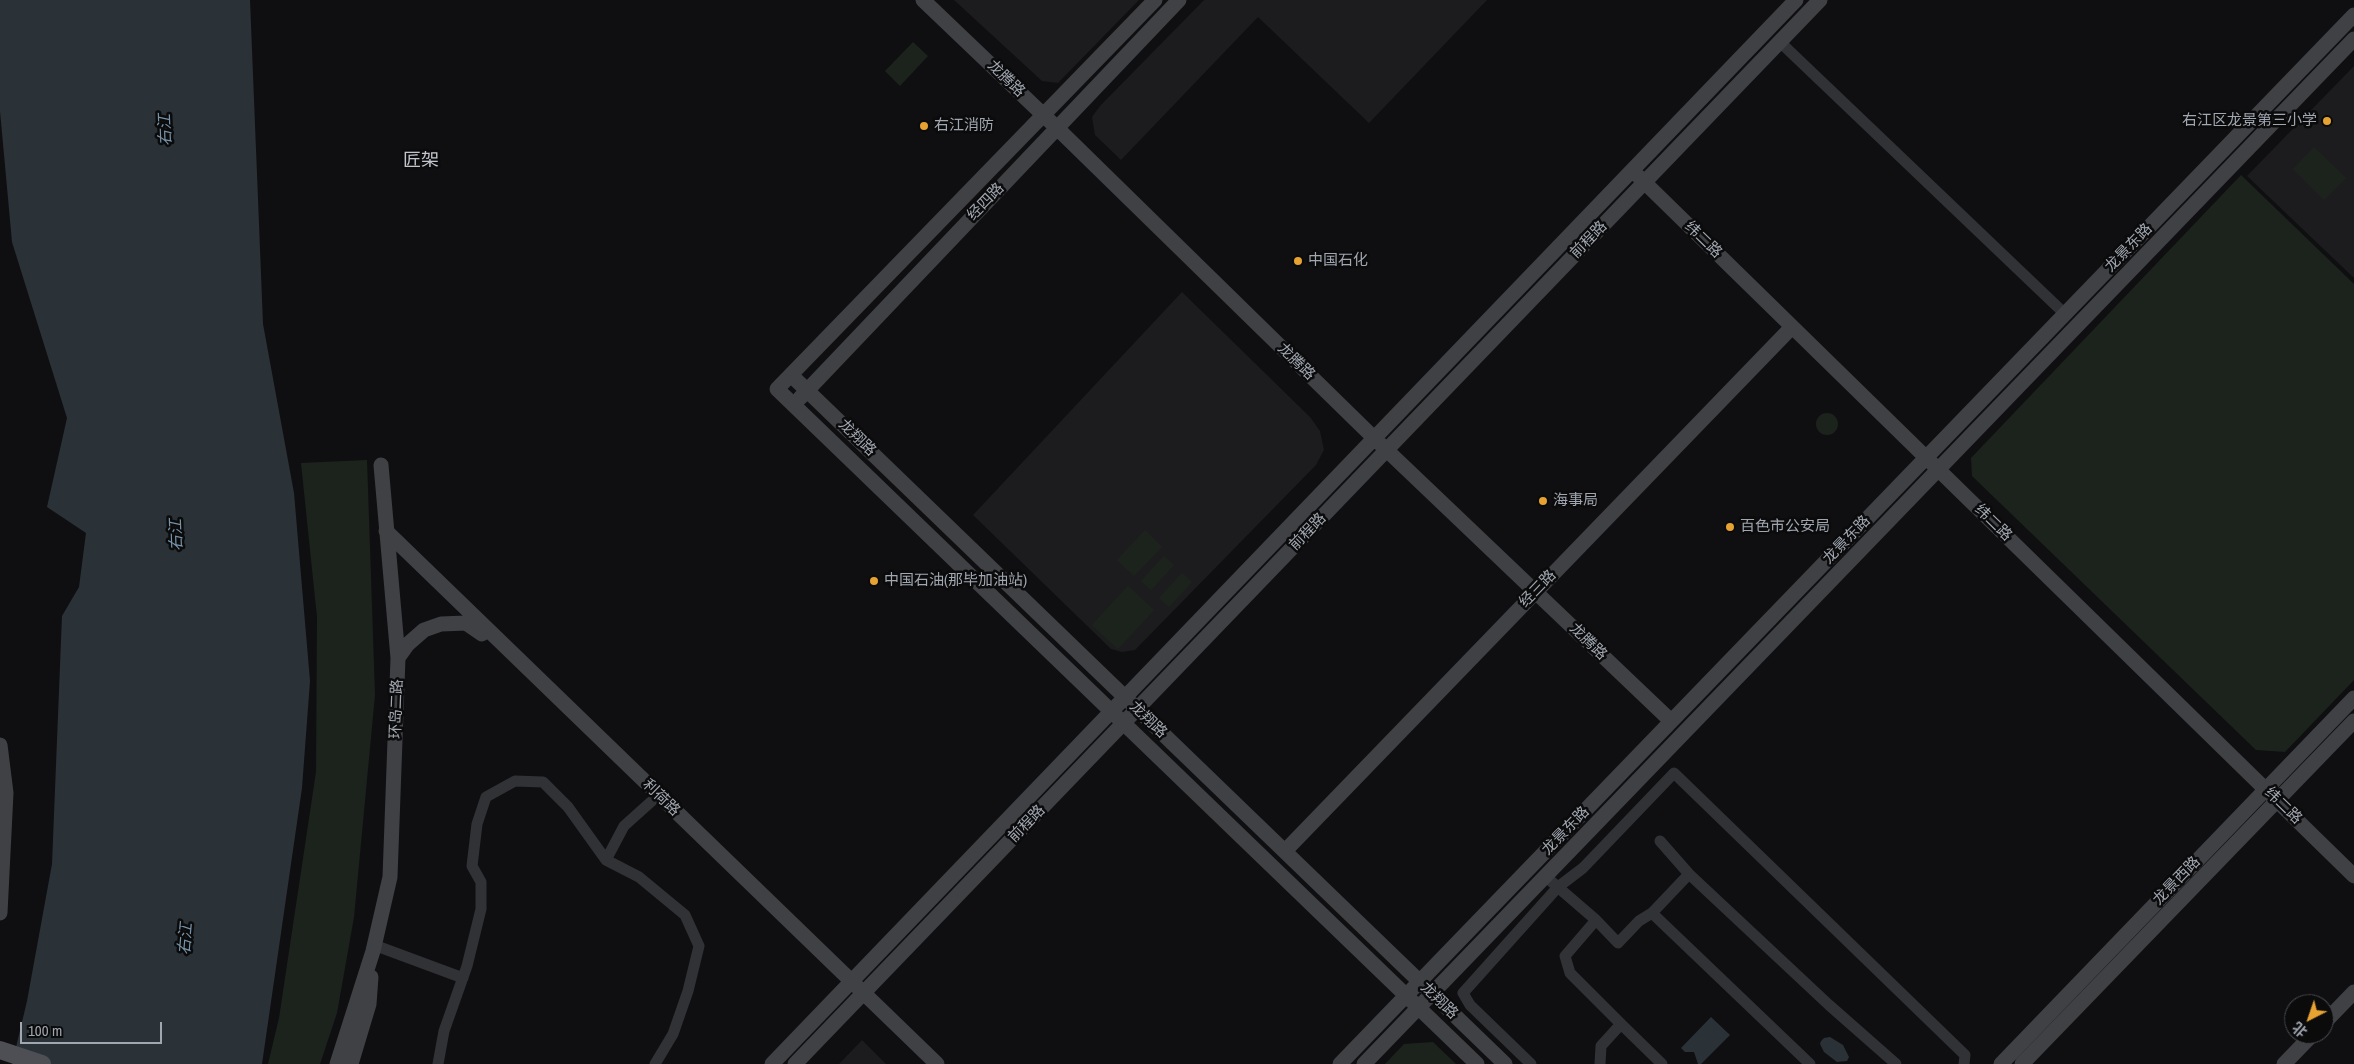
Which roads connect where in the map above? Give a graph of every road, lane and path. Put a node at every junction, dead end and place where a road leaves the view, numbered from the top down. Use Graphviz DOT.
graph roads {
  1 [pos="922,0"];
  2 [pos="1155,0"];
  3 [pos="1179,0"];
  4 [pos="1796,0"];
  5 [pos="1820,0"];
  6 [pos="2354,15"];
  7 [pos="2354,39"];
  8 [pos="1780,42"];
  9 [pos="1043,115"];
  10 [pos="1056,128"];
  11 [pos="1632,170"];
  12 [pos="1644,182"];
  13 [pos="2065,314"];
  14 [pos="1792,327"];
  15 [pos="791,375"];
  16 [pos="777,389"];
  17 [pos="807,391"];
  18 [pos="794,405"];
  19 [pos="1374,438"];
  20 [pos="1386,450"];
  21 [pos="1926,458"];
  22 [pos="381,466"];
  23 [pos="1938,470"];
  24 [pos="386,531"];
  25 [pos="1536,592"];
  26 [pos="398,658"];
  27 [pos="1125,697"];
  28 [pos="2354,698"];
  29 [pos="1137,709"];
  30 [pos="1111,711"];
  31 [pos="1671,721"];
  32 [pos="2354,721"];
  33 [pos="1124,723"];
  34 [pos="0,745"];
  35 [pos="2266,790"];
  36 [pos="653,800"];
  37 [pos="2277,800"];
  38 [pos="1660,841"];
  39 [pos="1285,851"];
  40 [pos="606,860"];
  41 [pos="1689,874"];
  42 [pos="1546,876"];
  43 [pos="2354,876"];
  44 [pos="1558,887"];
  45 [pos="0,913"];
  46 [pos="1652,913"];
  47 [pos="1596,920"];
  48 [pos="373,948"];
  49 [pos="463,978"];
  50 [pos="1420,982"];
  51 [pos="848,984"];
  52 [pos="2354,992"];
  53 [pos="1432,994"];
  54 [pos="861,996"];
  55 [pos="1406,996"];
  56 [pos="1418,1007"];
  57 [pos="2334,1013"];
  58 [pos="1621,1024"];
  59 [pos="2303,1044"];
  60 [pos="0,1050"];
  61 [pos="42,1064"];
  62 [pos="337,1064"];
  63 [pos="352,1064"];
  64 [pos="438,1064"];
  65 [pos="655,1064"];
  66 [pos="772,1064"];
  67 [pos="795,1064"];
  68 [pos="924,1064"];
  69 [pos="937,1064"];
  70 [pos="1340,1064"];
  71 [pos="1364,1064"];
  72 [pos="1477,1064"];
  73 [pos="1505,1064"];
  74 [pos="1531,1064"];
  75 [pos="1600,1064"];
  76 [pos="1662,1064"];
  77 [pos="1810,1064"];
  78 [pos="1896,1064"];
  79 [pos="1964,1064"];
  80 [pos="2001,1064"];
  81 [pos="2022,1064"];
  82 [pos="2284,1064"];
  1 -- 9 [label="main road, 龙腾路"];
  2 -- 9 [label="main road, 经四路"];
  3 -- 10 [label="main road, 经四路"];
  4 -- 11 [label="main road, 前程路"];
  5 -- 8 [label="main road, 前程路"];
  6 -- 13 [label="main road, 龙景东路"];
  7 -- 23 [label="main road, 龙景东路"];
  8 -- 12 [label="main road, 前程路"];
  8 -- 13 [label="street"];
  9 -- 10 [label="main road, 龙腾路"];
  9 -- 15 [label="main road, 经四路"];
  10 -- 17 [label="main road, 经四路"];
  10 -- 19 [label="main road, 龙腾路"];
  11 -- 12 [label="main road, 纬二路"];
  11 -- 19 [label="main road, 前程路"];
  12 -- 14 [label="main road, 纬二路"];
  12 -- 20 [label="main road, 前程路"];
  13 -- 21 [label="main road, 龙景东路"];
  14 -- 21 [label="main road, 纬二路"];
  14 -- 25 [label="main road, 经三路"];
  15 -- 16 [label="main road, 经四路"];
  15 -- 17 [label="main road, 龙翔路"];
  16 -- 18 [label="main road, 龙翔路"];
  17 -- 18 [label="main road, 经四路"];
  17 -- 27 [label="main road, 龙翔路"];
  18 -- 30 [label="main road, 龙翔路"];
  19 -- 20 [label="main road, 龙腾路"];
  19 -- 27 [label="main road, 前程路"];
  20 -- 25 [label="main road, 龙腾路"];
  20 -- 29 [label="main road, 前程路"];
  21 -- 23 [label="main road, 纬二路"];
  21 -- 31 [label="main road, 龙景东路"];
  22 -- 24 [label="main road, 环岛二路"];
  23 -- 35 [label="main road, 纬二路"];
  23 -- 42 [label="main road, 龙景东路"];
  24 -- 26 [label="main road, 环岛二路"];
  24 -- 51 [label="main road, 利荷路"];
  25 -- 31 [label="main road, 龙腾路"];
  25 -- 39 [label="main road, 经三路"];
  26 -- 36 [label="main road, 利荷路"];
  26 -- 48 [label="main road, 环岛二路"];
  27 -- 29 [label="main road, 龙翔路"];
  27 -- 30 [label="main road, 前程路"];
  28 -- 35 [label="main road, 龙景西路"];
  29 -- 33 [label="main road, 前程路"];
  29 -- 39 [label="main road, 龙翔路"];
  30 -- 33 [label="main road, 龙翔路"];
  30 -- 51 [label="main road, 前程路"];
  31 -- 50 [label="main road, 龙景东路"];
  32 -- 37 [label="main road, 龙景西路"];
  33 -- 54 [label="main road, 前程路"];
  33 -- 55 [label="main road, 龙翔路"];
  34 -- 45 [label="main road"];
  35 -- 37 [label="main road, 纬二路"];
  35 -- 80 [label="main road, 龙景西路"];
  36 -- 40 [label="street"];
  36 -- 51 [label="main road, 利荷路"];
  37 -- 43 [label="main road, 纬二路"];
  37 -- 81 [label="main road, 龙景西路"];
  38 -- 41 [label="street"];
  39 -- 50 [label="main road, 龙翔路"];
  40 -- 49 [label="street"];
  40 -- 65 [label="street"];
  41 -- 46 [label="street"];
  41 -- 78 [label="street"];
  42 -- 44 [label="street"];
  42 -- 53 [label="main road, 龙景东路"];
  44 -- 47 [label="street"];
  44 -- 74 [label="street"];
  44 -- 79 [label="street"];
  46 -- 47 [label="street"];
  46 -- 77 [label="street"];
  47 -- 58 [label="street"];
  48 -- 49 [label="street"];
  48 -- 62 [label="main road, 环岛二路"];
  48 -- 63 [label="main road, 环岛二路"];
  49 -- 64 [label="street"];
  50 -- 53 [label="main road, 龙翔路"];
  50 -- 55 [label="main road, 龙景东路"];
  51 -- 54 [label="main road, 利荷路"];
  51 -- 66 [label="main road, 前程路"];
  52 -- 57 [label="main road"];
  53 -- 56 [label="main road, 龙景东路"];
  53 -- 73 [label="main road, 龙翔路"];
  54 -- 67 [label="main road, 前程路"];
  54 -- 68 [label="main road, 利荷路"];
  54 -- 69 [label="main road, 利荷路"];
  55 -- 56 [label="main road, 龙翔路"];
  55 -- 70 [label="main road, 龙景东路"];
  56 -- 71 [label="main road, 龙景东路"];
  56 -- 72 [label="main road, 龙翔路"];
  58 -- 75 [label="street"];
  58 -- 76 [label="street"];
  59 -- 82 [label="main road"];
  60 -- 61 [label="main road"];
}
